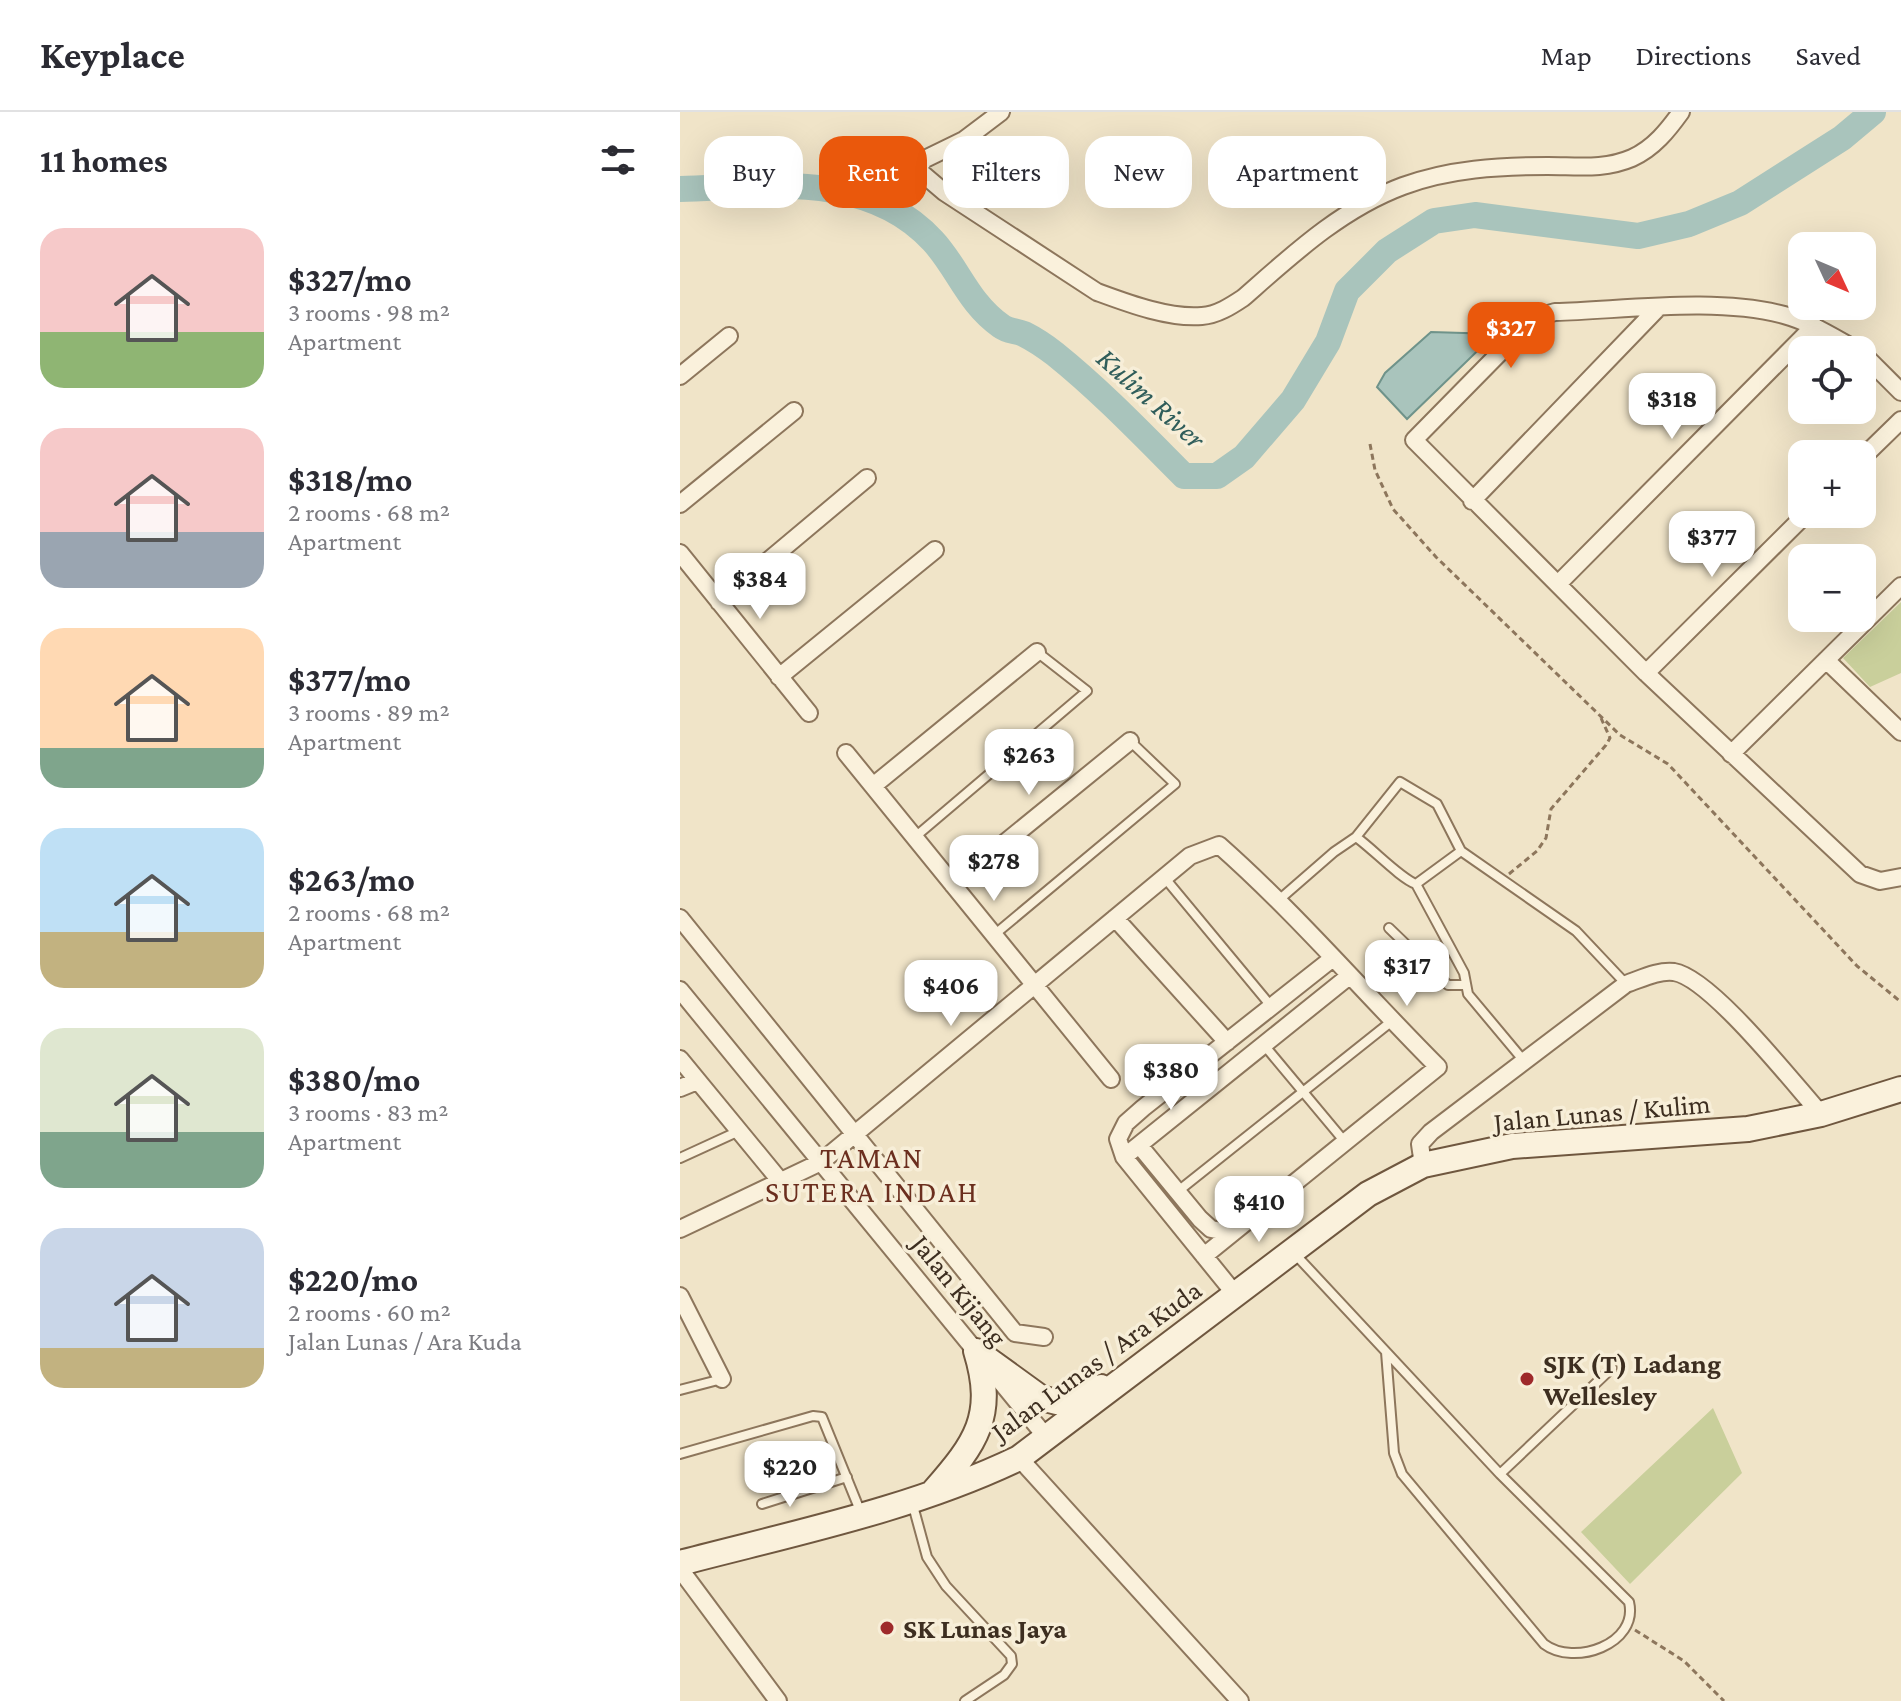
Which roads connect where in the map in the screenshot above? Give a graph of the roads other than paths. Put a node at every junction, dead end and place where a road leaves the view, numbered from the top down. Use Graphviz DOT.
graph roads {
  1 [pos="1001,112"];
  2 [pos="1681,112"];
  3 [pos="1658,308"];
  4 [pos="1814,326"];
  5 [pos="729,336"];
  6 [pos="1832,336"];
  7 [pos="1876,367"];
  8 [pos="680,376"];
  9 [pos="1901,392"];
  10 [pos="794,411"];
  11 [pos="1901,420"];
  12 [pos="1876,444"];
  13 [pos="867,478"];
  14 [pos="1472,501"];
  15 [pos="680,504"];
  16 [pos="1792,528"];
  17 [pos="935,550"];
  18 [pos="680,553"];
  19 [pos="1558,584"];
  20 [pos="1901,586"];
  21 [pos="719,602"];
  22 [pos="1037,652"];
  23 [pos="1826,660"];
  24 [pos="1646,673"];
  25 [pos="779,677"];
  26 [pos="809,713"];
  27 [pos="1901,732"];
  28 [pos="1130,741"];
  29 [pos="846,753"];
  30 [pos="1731,754"];
  31 [pos="873,786"];
  32 [pos="915,837"];
  33 [pos="1356,837"];
  34 [pos="1461,851"];
  35 [pos="1164,877"];
  36 [pos="1901,877"];
  37 [pos="1416,884"];
  38 [pos="953,885"];
  39 [pos="1280,899"];
  40 [pos="680,918"];
  41 [pos="1115,918"];
  42 [pos="1389,928"];
  43 [pos="994,935"];
  44 [pos="1333,958"];
  45 [pos="1348,977"];
  46 [pos="1626,984"];
  47 [pos="1035,985"];
  48 [pos="1466,985"];
  49 [pos="680,990"];
  50 [pos="1272,1007"];
  51 [pos="1392,1021"];
  52 [pos="1227,1042"];
  53 [pos="1264,1045"];
  54 [pos="680,1059"];
  55 [pos="1524,1061"];
  56 [pos="1111,1079"];
  57 [pos="697,1081"];
  58 [pos="680,1088"];
  59 [pos="1900,1091"];
  60 [pos="1303,1092"];
  61 [pos="1821,1114"];
  62 [pos="739,1131"];
  63 [pos="854,1134"];
  64 [pos="1345,1142"];
  65 [pos="1139,1145"];
  66 [pos="1124,1157"];
  67 [pos="680,1158"];
  68 [pos="821,1162"];
  69 [pos="1423,1165"];
  70 [pos="782,1183"];
  71 [pos="1177,1192"];
  72 [pos="680,1229"];
  73 [pos="1232,1233"];
  74 [pos="1291,1250"];
  75 [pos="1204,1256"];
  76 [pos="1235,1294"];
  77 [pos="680,1296"];
  78 [pos="1044,1337"];
  79 [pos="976,1351"];
  80 [pos="1386,1352"];
  81 [pos="1612,1368"];
  82 [pos="1129,1375"];
  83 [pos="722,1379"];
  84 [pos="680,1390"];
  85 [pos="1047,1438"];
  86 [pos="680,1454"];
  87 [pos="1019,1458"];
  88 [pos="1500,1474"];
  89 [pos="847,1477"];
  90 [pos="922,1496"];
  91 [pos="762,1504"];
  92 [pos="861,1514"];
  93 [pos="680,1566"];
  94 [pos="778,1701"];
  95 [pos="965,1701"];
  96 [pos="1240,1701"];
  1 -- 2 [label="street"];
  3 -- 4 [label="street"];
  3 -- 14 [label="street"];
  3 -- 14 [label="street"];
  4 -- 6 [label="street"];
  4 -- 19 [label="street"];
  5 -- 8 [label="street"];
  7 -- 9 [label="street"];
  10 -- 15 [label="street"];
  11 -- 12 [label="street"];
  13 -- 21 [label="street"];
  14 -- 19 [label="street"];
  16 -- 24 [label="street"];
  17 -- 25 [label="street"];
  18 -- 21 [label="street"];
  19 -- 24 [label="street"];
  20 -- 23 [label="street"];
  21 -- 25 [label="street"];
  22 -- 31 [label="street"];
  22 -- 32 [label="lane"];
  23 -- 27 [label="street"];
  23 -- 30 [label="street"];
  24 -- 30 [label="street"];
  25 -- 26 [label="street"];
  28 -- 38 [label="street"];
  28 -- 43 [label="lane"];
  29 -- 31 [label="street"];
  30 -- 36 [label="street"];
  31 -- 32 [label="street"];
  32 -- 38 [label="street"];
  33 -- 34 [label="lane"];
  33 -- 37 [label="lane"];
  33 -- 39 [label="lane"];
  34 -- 37 [label="lane"];
  34 -- 46 [label="lane"];
  35 -- 39 [label="street"];
  35 -- 41 [label="street"];
  35 -- 50 [label="lane"];
  37 -- 48 [label="lane"];
  38 -- 43 [label="street"];
  39 -- 44 [label="street"];
  40 -- 63 [label="street"];
  41 -- 47 [label="street"];
  41 -- 52 [label="street"];
  42 -- 48 [label="lane"];
  43 -- 47 [label="street"];
  44 -- 45 [label="street"];
  44 -- 50 [label="street"];
  45 -- 51 [label="street"];
  45 -- 53 [label="street"];
  46 -- 55 [label="street"];
  46 -- 61 [label="street"];
  47 -- 56 [label="street"];
  47 -- 63 [label="street"];
  48 -- 55 [label="lane"];
  49 -- 68 [label="street, Jalan Kijang"];
  50 -- 52 [label="street"];
  51 -- 60 [label="lane"];
  51 -- 64 [label="street"];
  52 -- 66 [label="street"];
  53 -- 60 [label="lane"];
  53 -- 65 [label="street"];
  54 -- 57 [label="street"];
  55 -- 69 [label="street"];
  57 -- 58 [label="street"];
  57 -- 62 [label="street"];
  59 -- 61 [label="main road, Jalan Lunas / Kulim"];
  60 -- 64 [label="lane"];
  60 -- 71 [label="lane"];
  61 -- 69 [label="main road, Jalan Lunas / Kulim"];
  62 -- 67 [label="lane"];
  62 -- 70 [label="street"];
  63 -- 68 [label="street"];
  63 -- 78 [label="street"];
  64 -- 73 [label="street"];
  65 -- 66 [label="street"];
  65 -- 71 [label="street"];
  66 -- 75 [label="street"];
  68 -- 70 [label="street"];
  68 -- 79 [label="street, Jalan Kijang"];
  69 -- 74 [label="main road, Jalan Lunas / Ara Kuda"];
  70 -- 72 [label="street"];
  71 -- 73 [label="street"];
  73 -- 75 [label="street"];
  74 -- 76 [label="main road, Jalan Lunas / Ara Kuda"];
  74 -- 80 [label="lane"];
  75 -- 76 [label="street"];
  76 -- 82 [label="main road, Jalan Lunas / Ara Kuda"];
  77 -- 83 [label="street"];
  79 -- 82 [label="main road"];
  79 -- 85 [label="street, Jalan Kijang"];
  79 -- 90 [label="main road"];
  80 -- 88 [label="lane"];
  80 -- 88 [label="lane"];
  81 -- 88 [label="lane"];
  82 -- 85 [label="main road, Jalan Lunas / Ara Kuda"];
  83 -- 84 [label="lane"];
  85 -- 87 [label="main road, Jalan Lunas / Ara Kuda"];
  86 -- 89 [label="lane"];
  87 -- 90 [label="main road, Jalan Lunas / Ara Kuda"];
  87 -- 96 [label="street"];
  89 -- 91 [label="lane"];
  89 -- 92 [label="lane"];
  90 -- 92 [label="main road, Jalan Lunas / Ara Kuda"];
  90 -- 95 [label="lane"];
  92 -- 93 [label="main road, Jalan Lunas / Ara Kuda"];
  93 -- 94 [label="street"];
}
